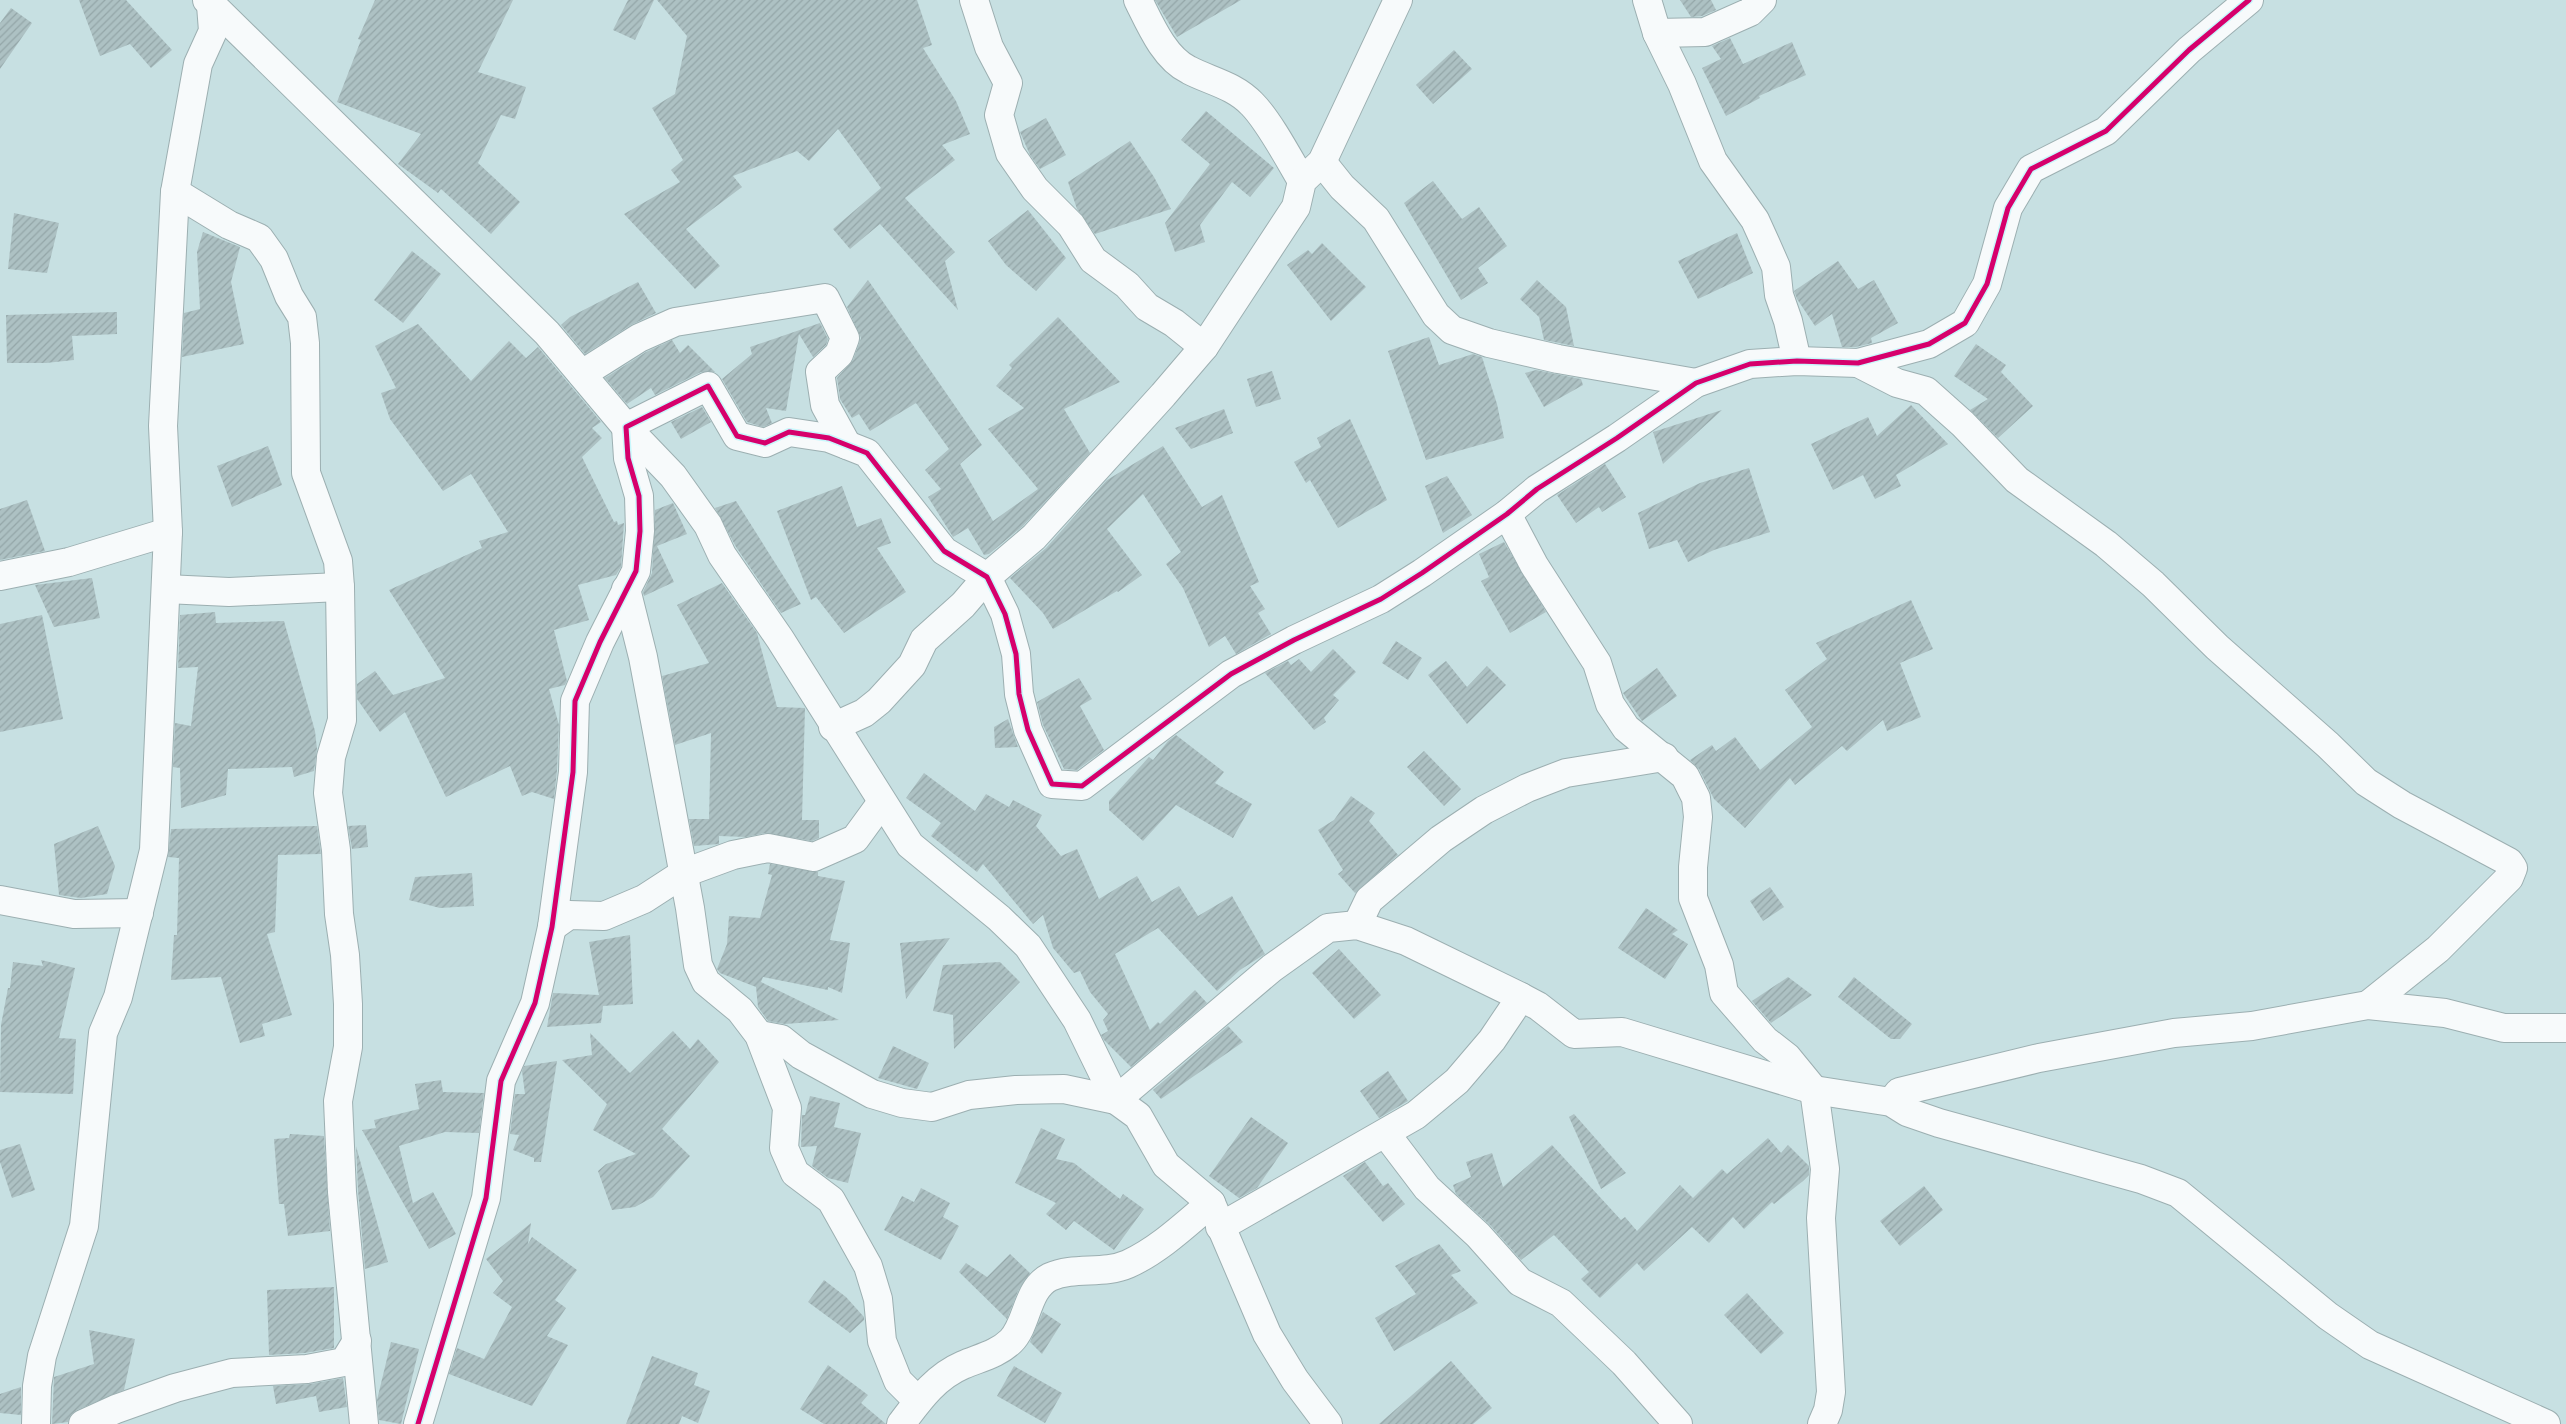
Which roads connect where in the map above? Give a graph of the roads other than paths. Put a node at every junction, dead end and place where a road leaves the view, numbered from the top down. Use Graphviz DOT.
graph roads {
  1 [pos="974,0"];
  2 [pos="1138,0"];
  3 [pos="1398,0"];
  4 [pos="1647,0"];
  5 [pos="1762,0"];
  6 [pos="2249,0"];
  7 [pos="209,3"];
  8 [pos="1656,33"];
  9 [pos="1322,162"];
  10 [pos="1302,181"];
  11 [pos="175,192"];
  12 [pos="1204,347"];
  13 [pos="1797,361"];
  14 [pos="1858,363"];
  15 [pos="582,374"];
  16 [pos="1696,383"];
  17 [pos="626,427"];
  18 [pos="847,445"];
  19 [pos="1507,514"];
  20 [pos="168,532"];
  21 [pos="0,576"];
  22 [pos="987,577"];
  23 [pos="340,586"];
  24 [pos="166,589"];
  25 [pos="626,589"];
  26 [pos="833,727"];
  27 [pos="1664,757"];
  28 [pos="882,802"];
  29 [pos="684,873"];
  30 [pos="0,900"];
  31 [pos="139,913"];
  32 [pos="1357,925"];
  33 [pos="552,927"];
  34 [pos="1521,997"];
  35 [pos="2368,1005"];
  36 [pos="2566,1028"];
  37 [pos="759,1035"];
  38 [pos="1814,1090"];
  39 [pos="1116,1100"];
  40 [pos="1891,1102"];
  41 [pos="1386,1134"];
  42 [pos="1215,1215"];
  43 [pos="357,1341"];
  44 [pos="918,1401"];
  45 [pos="36,1424"];
  46 [pos="83,1424"];
  47 [pos="364,1424"];
  48 [pos="418,1424"];
  49 [pos="900,1424"];
  50 [pos="1328,1424"];
  51 [pos="1678,1424"];
  52 [pos="1822,1424"];
  53 [pos="2546,1424"];
  1 -- 12 [label="street"];
  2 -- 10 [label="street"];
  3 -- 9 [label="street"];
  4 -- 8 [label="street"];
  5 -- 8 [label="street"];
  6 -- 14 [label="street"];
  7 -- 11 [label="street"];
  7 -- 15 [label="street"];
  8 -- 13 [label="street"];
  9 -- 10 [label="street"];
  9 -- 16 [label="street"];
  10 -- 12 [label="street"];
  11 -- 20 [label="street"];
  11 -- 23 [label="street"];
  12 -- 22 [label="street"];
  13 -- 14 [label="street"];
  13 -- 16 [label="street"];
  14 -- 35 [label="street"];
  15 -- 17 [label="street"];
  15 -- 18 [label="street"];
  16 -- 19 [label="street"];
  17 -- 18 [label="street"];
  17 -- 25 [label="street"];
  17 -- 26 [label="street"];
  18 -- 22 [label="street"];
  19 -- 22 [label="street"];
  19 -- 27 [label="street"];
  20 -- 21 [label="street"];
  20 -- 24 [label="street"];
  22 -- 26 [label="street"];
  23 -- 24 [label="street"];
  23 -- 43 [label="street"];
  24 -- 31 [label="street"];
  25 -- 29 [label="street"];
  25 -- 33 [label="street"];
  26 -- 28 [label="street"];
  27 -- 32 [label="street"];
  27 -- 38 [label="street"];
  28 -- 29 [label="street"];
  28 -- 39 [label="street"];
  29 -- 33 [label="street"];
  29 -- 37 [label="street"];
  30 -- 31 [label="street"];
  31 -- 45 [label="street"];
  32 -- 34 [label="street"];
  32 -- 39 [label="street"];
  33 -- 48 [label="street"];
  34 -- 38 [label="street"];
  34 -- 41 [label="street"];
  35 -- 36 [label="street"];
  35 -- 40 [label="street"];
  37 -- 39 [label="street"];
  37 -- 44 [label="street"];
  38 -- 40 [label="street"];
  38 -- 52 [label="street"];
  39 -- 42 [label="street"];
  40 -- 53 [label="street"];
  41 -- 42 [label="street"];
  41 -- 51 [label="street"];
  42 -- 44 [label="street"];
  42 -- 50 [label="street"];
  43 -- 46 [label="street"];
  43 -- 47 [label="street"];
  44 -- 49 [label="street"];
}
